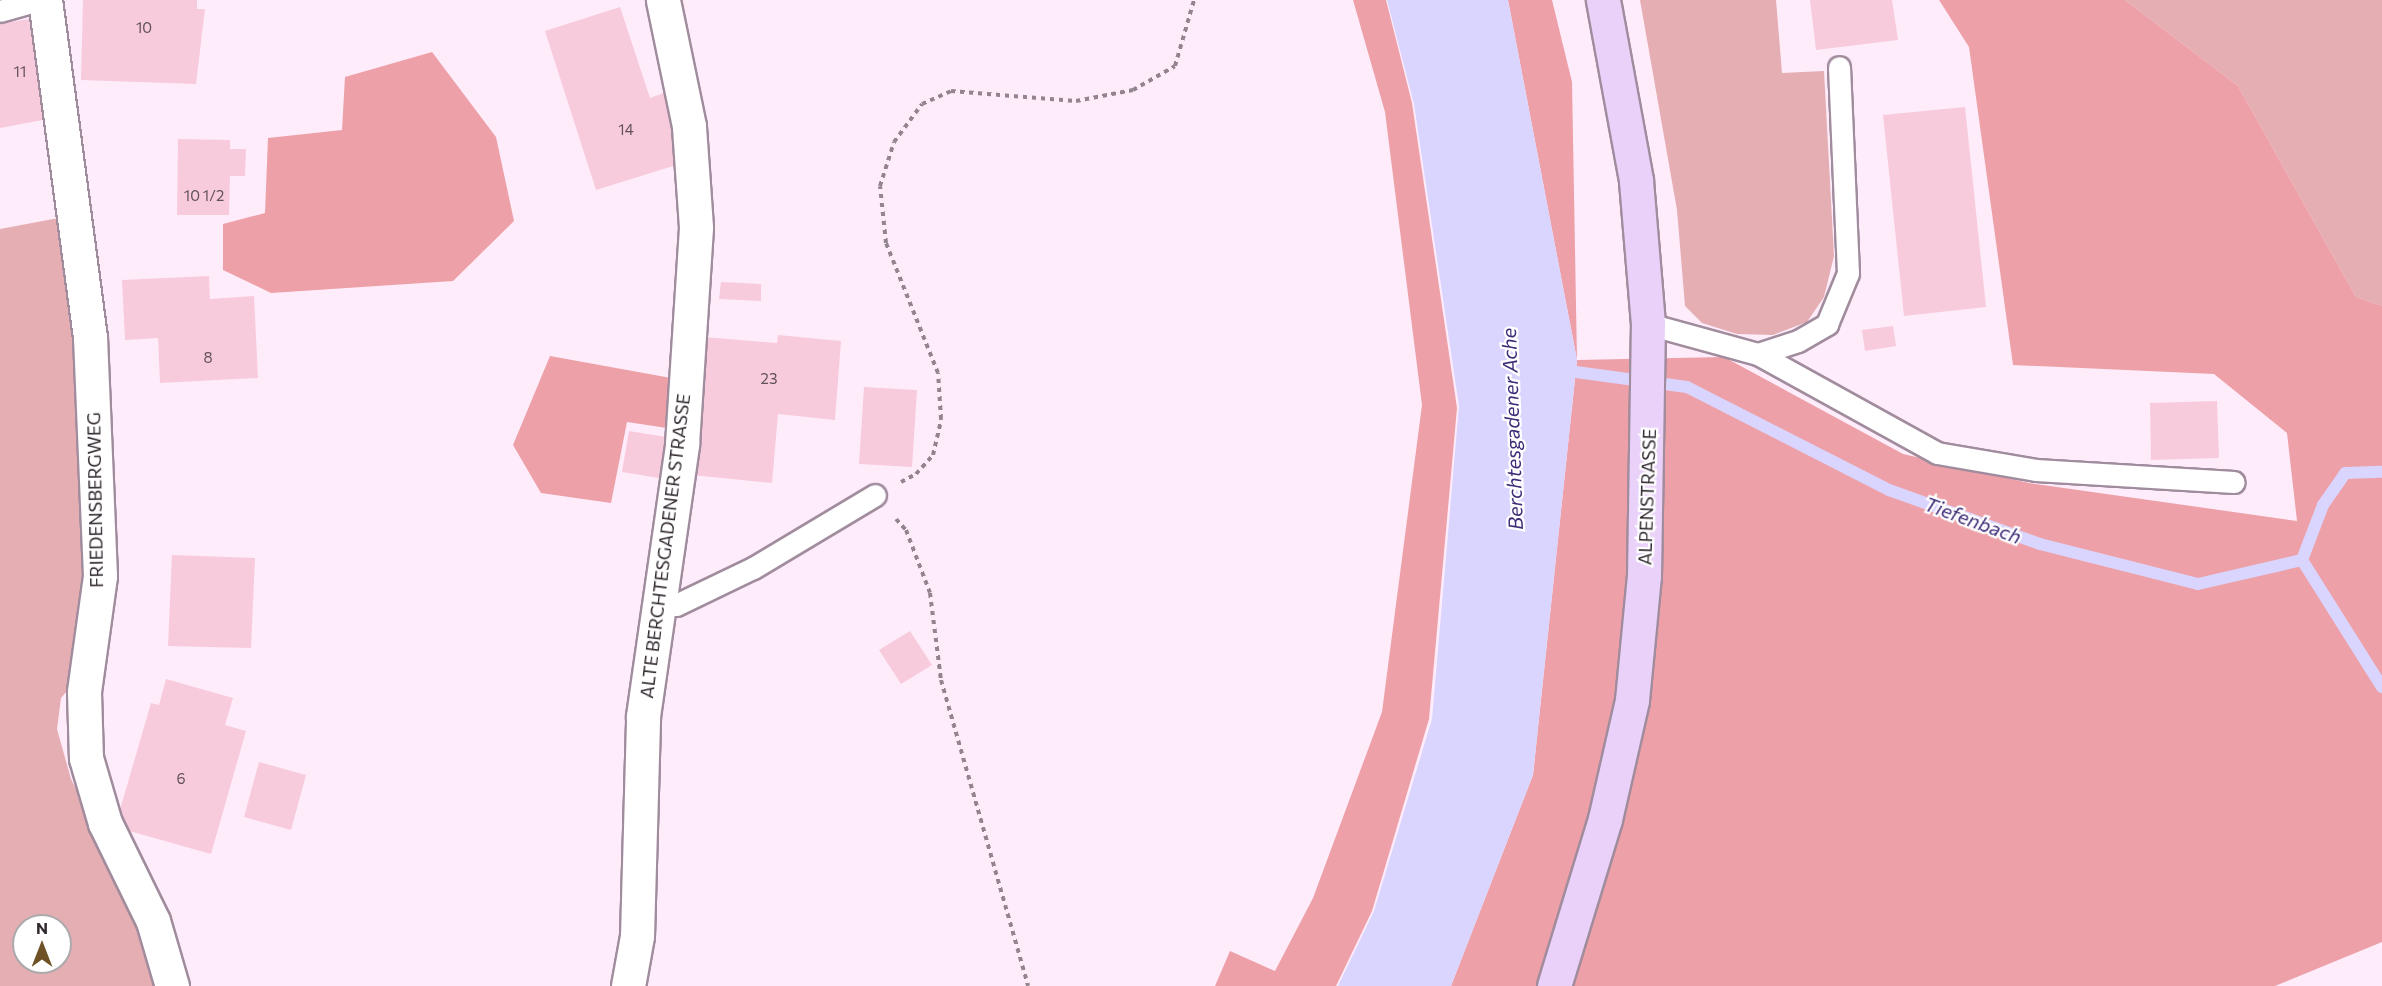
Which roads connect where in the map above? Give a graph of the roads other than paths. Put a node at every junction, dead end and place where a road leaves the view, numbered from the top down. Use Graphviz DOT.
graph roads {
  1 [pos="39,0"];
  2 [pos="45,0"];
  3 [pos="663,0"];
  4 [pos="1603,0"];
  5 [pos="0,11"];
  6 [pos="1839,67"];
  7 [pos="1648,331"];
  8 [pos="1758,354"];
  9 [pos="2235,482"];
  10 [pos="875,495"];
  11 [pos="660,606"];
  12 [pos="172,986"];
  13 [pos="628,986"];
  14 [pos="1554,986"];
  1 -- 5 [label="lane"];
  2 -- 12 [label="street, FRIEDENSBERGWEG"];
  3 -- 11 [label="street, ALTE BERCHTESGADENER STRASSE"];
  4 -- 7 [label="main road, ALPENSTRASSE"];
  6 -- 8 [label="lane"];
  7 -- 8 [label="lane"];
  7 -- 14 [label="main road, ALPENSTRASSE"];
  8 -- 9 [label="lane"];
  10 -- 11 [label="lane"];
  11 -- 13 [label="street, ALTE BERCHTESGADENER STRASSE"];
}
